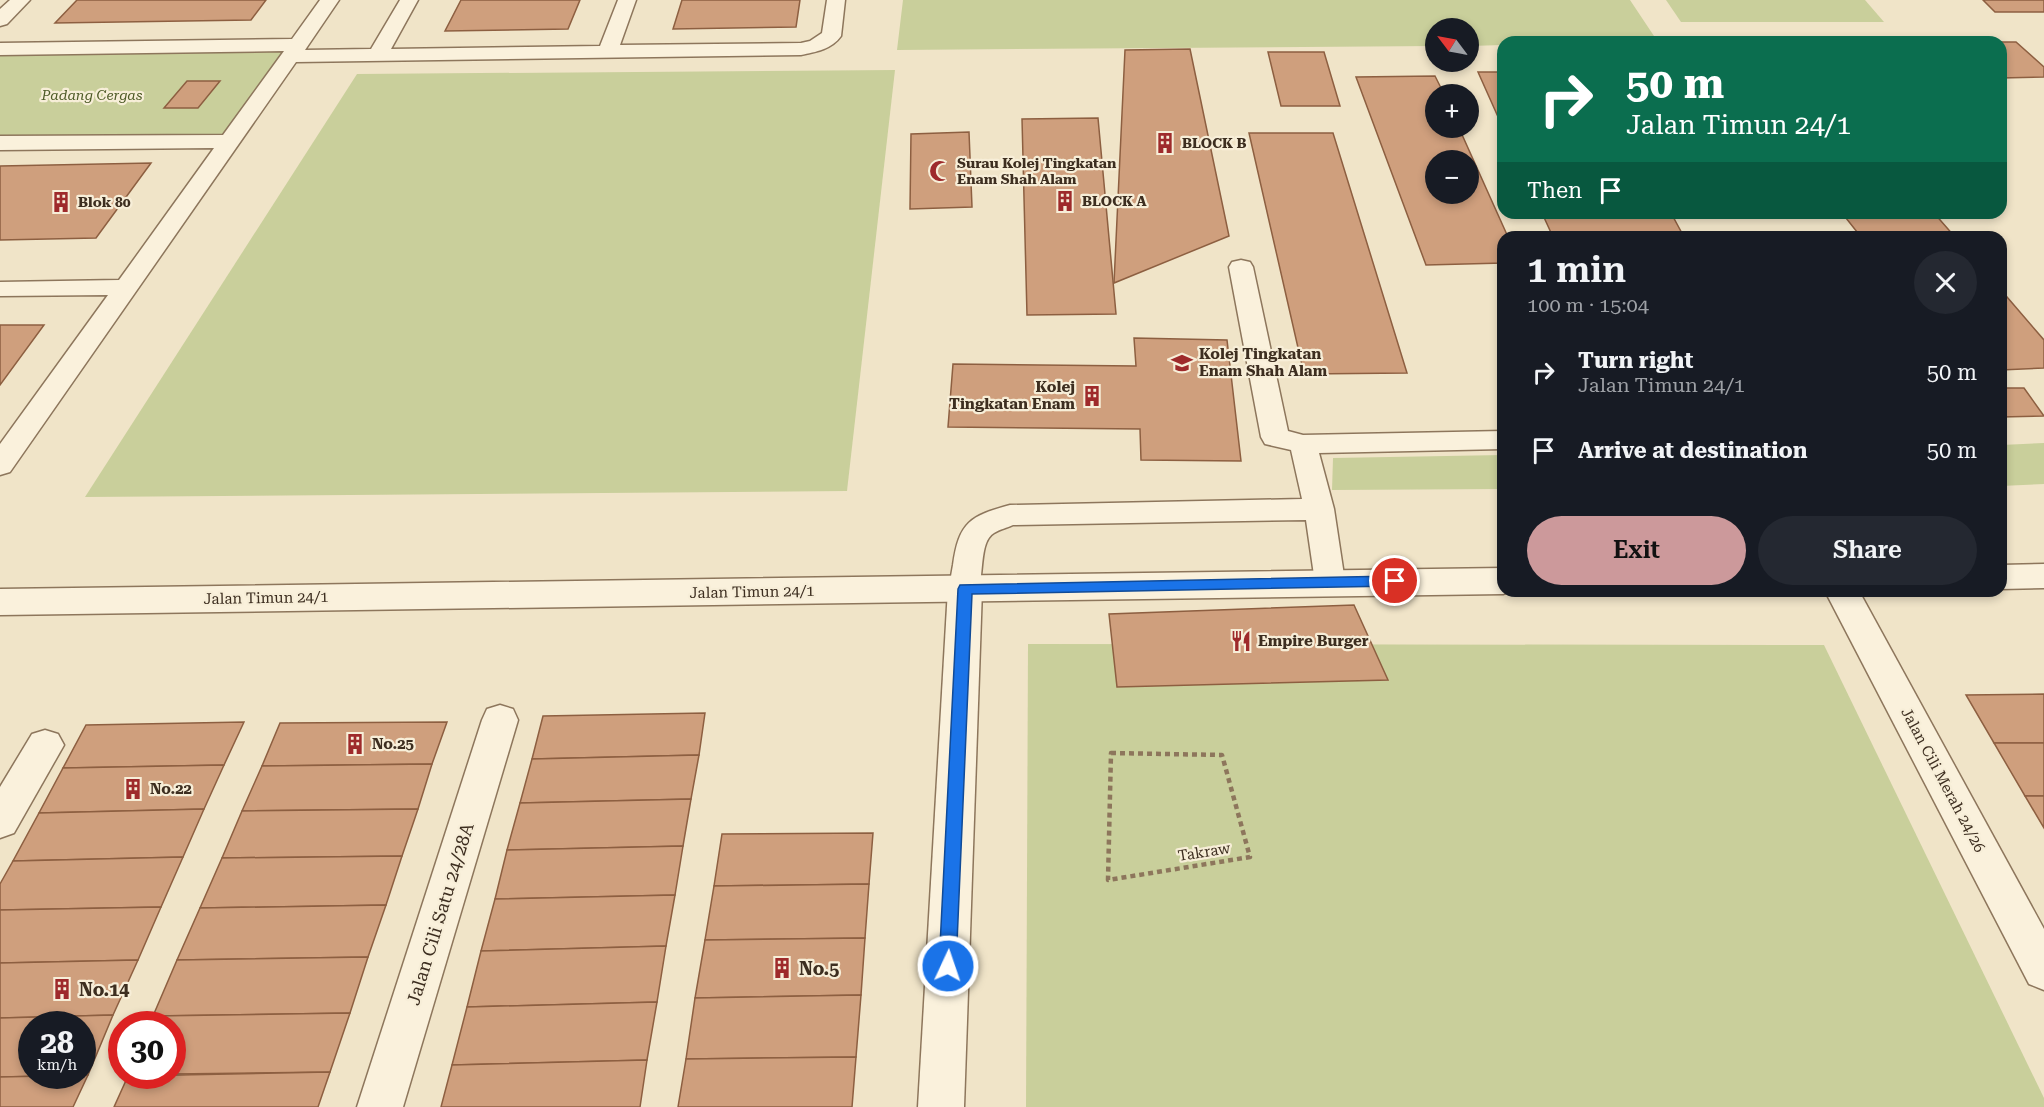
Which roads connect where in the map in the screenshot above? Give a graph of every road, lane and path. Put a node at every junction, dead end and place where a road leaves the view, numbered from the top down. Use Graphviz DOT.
graph roads {
  1 [pos="21,0"];
  2 [pos="330,0"];
  3 [pos="409,0"];
  4 [pos="627,0"];
  5 [pos="836,0"];
  6 [pos="0,20"];
  7 [pos="0,50"];
  8 [pos="294,51"];
  9 [pos="608,52"];
  10 [pos="377,55"];
  11 [pos="230,141"];
  12 [pos="0,143"];
  13 [pos="1241,267"];
  14 [pos="126,287"];
  15 [pos="0,289"];
  16 [pos="1497,440"];
  17 [pos="1304,444"];
  18 [pos="0,465"];
  19 [pos="1319,509"];
  20 [pos="2044,576"];
  21 [pos="2007,577"];
  22 [pos="1497,581"];
  23 [pos="1330,582"];
  24 [pos="965,589"];
  25 [pos="1845,597"];
  26 [pos="0,602"];
  27 [pos="500,720"];
  28 [pos="45,745"];
  29 [pos="1111,753"];
  30 [pos="0,820"];
  31 [pos="2044,970"];
  32 [pos="380,1107"];
  33 [pos="941,1107"];
  1 -- 6 [label="lane"];
  2 -- 8 [label="lane"];
  3 -- 10 [label="lane"];
  4 -- 9 [label="lane"];
  5 -- 9 [label="lane"];
  7 -- 8 [label="lane"];
  8 -- 10 [label="lane"];
  8 -- 11 [label="lane"];
  9 -- 10 [label="lane"];
  11 -- 12 [label="lane"];
  11 -- 14 [label="lane"];
  13 -- 17 [label="lane"];
  14 -- 15 [label="lane"];
  14 -- 18 [label="lane"];
  16 -- 17 [label="lane"];
  17 -- 19 [label="lane"];
  19 -- 23 [label="lane"];
  19 -- 24 [label="lane"];
  20 -- 21 [label="street"];
  22 -- 23 [label="street, Jalan Timun 24/1"];
  23 -- 24 [label="street, Jalan Timun 24/1"];
  24 -- 26 [label="street, Jalan Timun 24/1"];
  24 -- 33 [label="street"];
  25 -- 31 [label="street, Jalan Cili Merah 24/26"];
  27 -- 32 [label="street, Jalan Cili Satu 24/28A"];
  28 -- 30 [label="street"];
  29 -- 29 [label="path, Takraw"];
}
